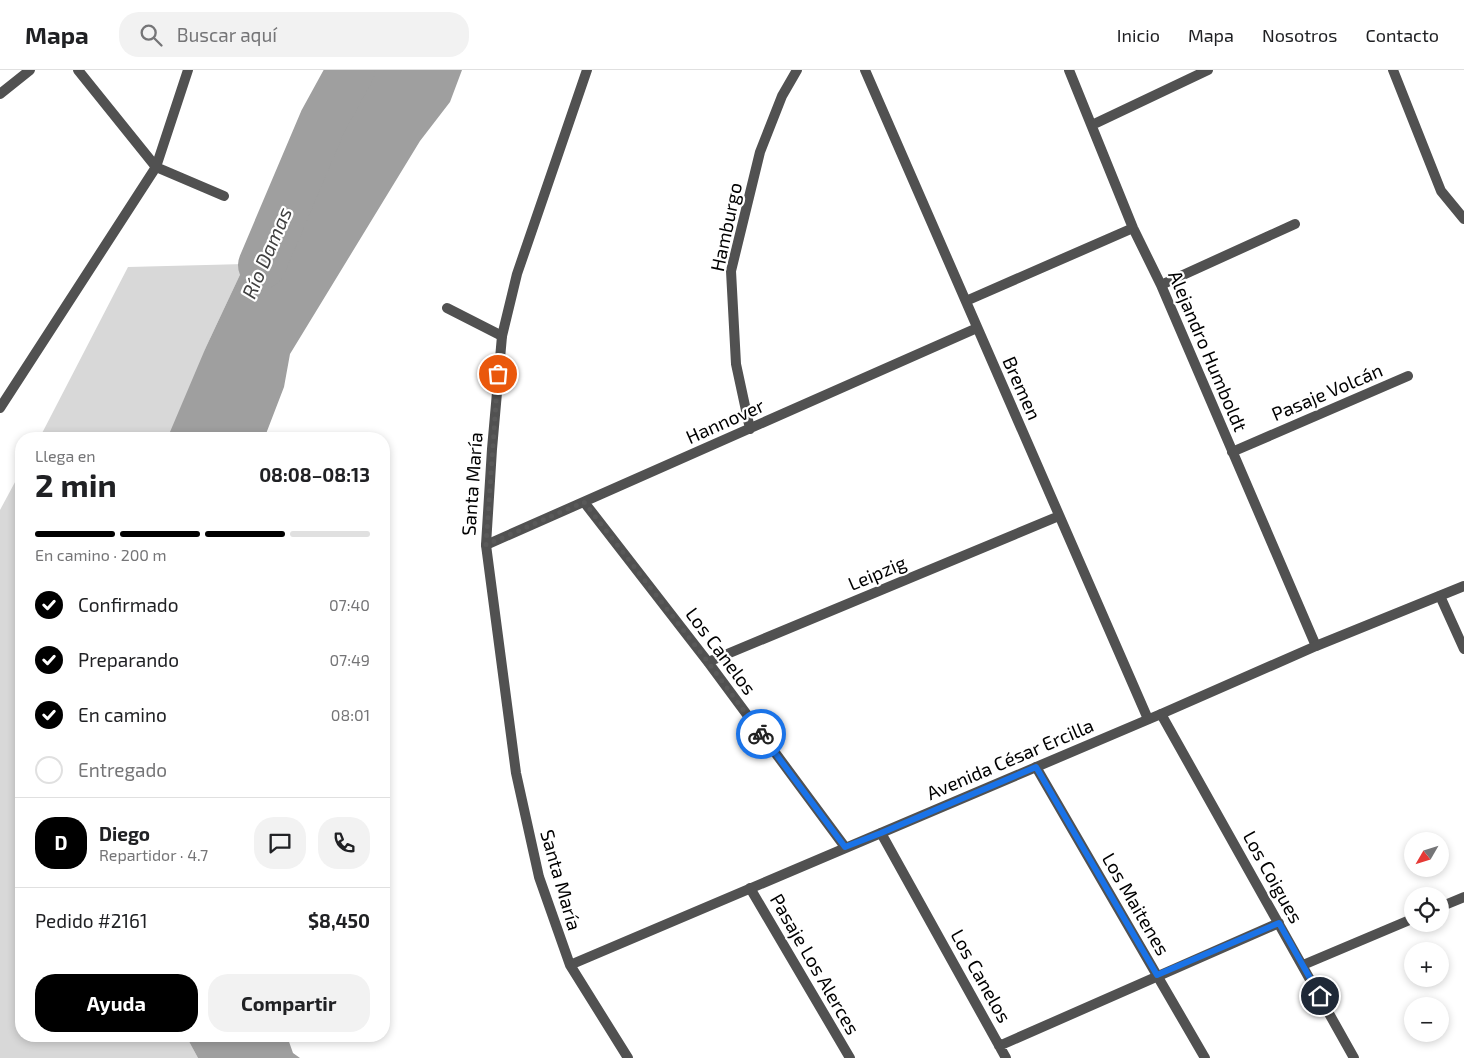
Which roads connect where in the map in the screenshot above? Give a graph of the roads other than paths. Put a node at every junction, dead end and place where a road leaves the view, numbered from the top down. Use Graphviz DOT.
graph roads {
  1 [pos="30,70"];
  2 [pos="78,70"];
  3 [pos="188,70"];
  4 [pos="587,70"];
  5 [pos="798,70"];
  6 [pos="865,70"];
  7 [pos="1069,70"];
  8 [pos="1208,70"];
  9 [pos="1393,70"];
  10 [pos="0,94"];
  11 [pos="1092,125"];
  12 [pos="156,167"];
  13 [pos="224,196"];
  14 [pos="1464,219"];
  15 [pos="1295,224"];
  16 [pos="1133,228"];
  17 [pos="1161,285"];
  18 [pos="966,301"];
  19 [pos="447,308"];
  20 [pos="977,328"];
  21 [pos="502,336"];
  22 [pos="1408,376"];
  23 [pos="0,408"];
  24 [pos="750,428"];
  25 [pos="1232,452"];
  26 [pos="584,502"];
  27 [pos="1059,516"];
  28 [pos="486,545"];
  29 [pos="1464,586"];
  30 [pos="1440,596"];
  31 [pos="1316,646"];
  32 [pos="1464,649"];
  33 [pos="708,662"];
  34 [pos="1161,714"];
  35 [pos="1148,719"];
  36 [pos="1036,767"];
  37 [pos="881,833"];
  38 [pos="845,847"];
  39 [pos="750,888"];
  40 [pos="1464,897"];
  41 [pos="1449,903"];
  42 [pos="1404,921"];
  43 [pos="1279,923"];
  44 [pos="570,965"];
  45 [pos="1303,965"];
  46 [pos="1157,975"];
  47 [pos="999,1046"];
  48 [pos="628,1058"];
  49 [pos="850,1058"];
  50 [pos="1006,1058"];
  51 [pos="1205,1058"];
  52 [pos="1354,1058"];
  1 -- 10 [label="street"];
  2 -- 12 [label="street"];
  3 -- 12 [label="street"];
  4 -- 21 [label="street, Santa María"];
  5 -- 24 [label="street, Hamburgo"];
  6 -- 18 [label="street, Bremen"];
  7 -- 11 [label="street, Alejandro Humboldt"];
  8 -- 11 [label="street"];
  9 -- 14 [label="street"];
  11 -- 16 [label="street, Alejandro Humboldt"];
  12 -- 13 [label="street"];
  12 -- 23 [label="street"];
  15 -- 17 [label="street"];
  16 -- 17 [label="street, Alejandro Humboldt"];
  16 -- 18 [label="street"];
  17 -- 25 [label="street, Alejandro Humboldt"];
  18 -- 20 [label="street, Bremen"];
  19 -- 21 [label="street"];
  20 -- 24 [label="street, Hannover"];
  20 -- 27 [label="street, Bremen"];
  21 -- 28 [label="street, Santa María"];
  22 -- 25 [label="street, Pasaje Volcán"];
  24 -- 26 [label="street, Hannover"];
  25 -- 31 [label="street, Alejandro Humboldt"];
  26 -- 28 [label="street, Hannover"];
  26 -- 33 [label="street, Los Canelos"];
  27 -- 33 [label="street, Leipzig"];
  27 -- 35 [label="street, Bremen"];
  28 -- 44 [label="street, Santa María"];
  29 -- 30 [label="street, Avenida César Ercilla"];
  30 -- 31 [label="street, Avenida César Ercilla"];
  30 -- 32 [label="street"];
  31 -- 34 [label="street, Avenida César Ercilla"];
  33 -- 38 [label="street, Los Canelos"];
  34 -- 35 [label="street, Avenida César Ercilla"];
  34 -- 43 [label="street, Los Coigues"];
  35 -- 36 [label="street, Avenida César Ercilla"];
  36 -- 37 [label="street, Avenida César Ercilla"];
  36 -- 46 [label="street, Los Maitenes"];
  37 -- 38 [label="street, Avenida César Ercilla"];
  37 -- 47 [label="street, Los Canelos"];
  38 -- 39 [label="street, Avenida César Ercilla"];
  39 -- 44 [label="street, Avenida César Ercilla"];
  39 -- 49 [label="street, Pasaje Los Alerces"];
  40 -- 41 [label="street"];
  42 -- 45 [label="street"];
  43 -- 45 [label="street, Los Coigues"];
  43 -- 46 [label="street"];
  44 -- 48 [label="street, Santa María"];
  45 -- 52 [label="street, Los Coigues"];
  46 -- 47 [label="street"];
  46 -- 51 [label="street, Los Maitenes"];
  47 -- 50 [label="street, Los Canelos"];
}
